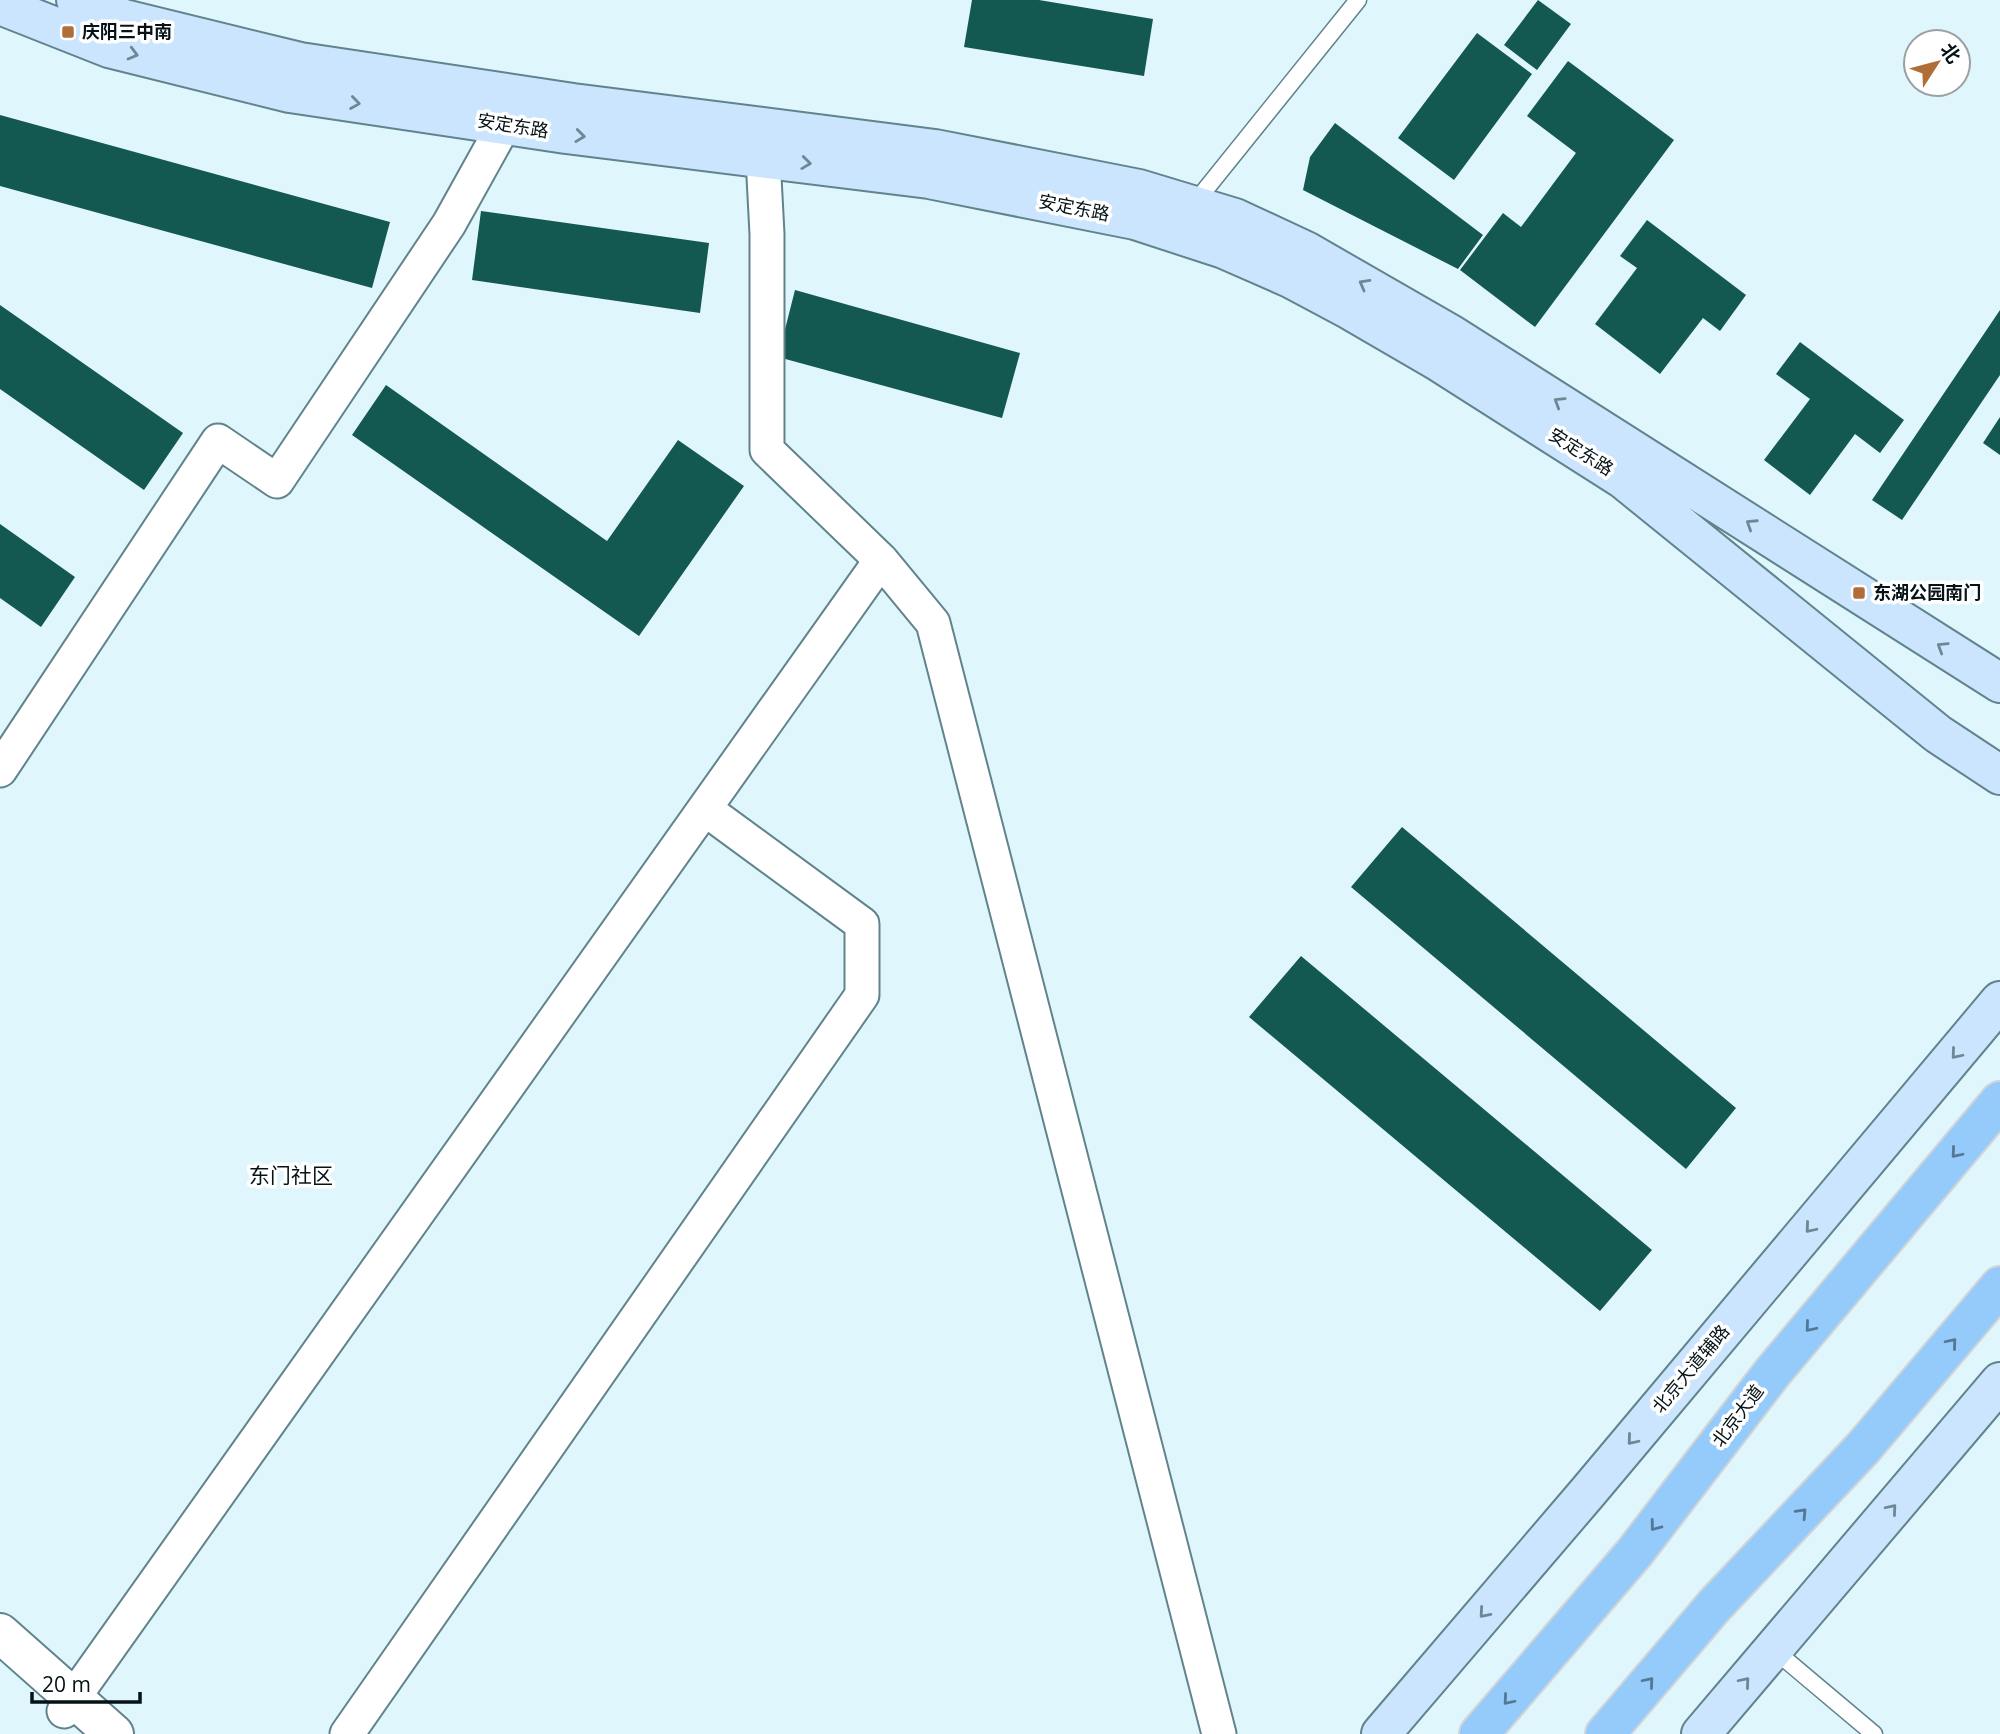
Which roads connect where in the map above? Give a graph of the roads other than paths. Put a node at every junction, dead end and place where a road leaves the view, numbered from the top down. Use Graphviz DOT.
graph roads {
  1 [pos="76,0"];
  2 [pos="1358,0"];
  3 [pos="0,5"];
  4 [pos="504,125"];
  5 [pos="763,158"];
  6 [pos="1193,205"];
  7 [pos="881,560"];
  8 [pos="2000,683"];
  9 [pos="0,770"];
  10 [pos="2000,775"];
  11 [pos="705,809"];
  12 [pos="2000,1002"];
  13 [pos="2000,1101"];
  14 [pos="2000,1286"];
  15 [pos="2000,1382"];
  16 [pos="0,1633"];
  17 [pos="1773,1649"];
  18 [pos="0,1655"];
  19 [pos="75,1715"];
  20 [pos="114,1734"];
  21 [pos="347,1734"];
  22 [pos="1219,1734"];
  23 [pos="1381,1734"];
  24 [pos="1479,1734"];
  25 [pos="1605,1734"];
  26 [pos="1700,1734"];
  27 [pos="1874,1734"];
  1 -- 6 [label="main road, 安定东路"];
  2 -- 6 [label="lane"];
  3 -- 4 [label="main road, 安定东路, one-way"];
  4 -- 5 [label="main road, 安定东路, one-way"];
  4 -- 9 [label="street"];
  5 -- 7 [label="street"];
  5 -- 10 [label="main road, 安定东路, one-way"];
  8 -- 6 [label="main road, 安定东路, one-way"];
  7 -- 11 [label="street"];
  7 -- 22 [label="street"];
  11 -- 19 [label="street"];
  11 -- 21 [label="street"];
  12 -- 23 [label="main road, 北京大道辅路, one-way"];
  13 -- 24 [label="main road, 北京大道, one-way"];
  25 -- 14 [label="main road, one-way"];
  17 -- 15 [label="main road, one-way"];
  16 -- 19 [label="street"];
  26 -- 17 [label="main road, one-way"];
  17 -- 27 [label="lane"];
  18 -- 19 [label="street"];
  19 -- 20 [label="street"];
}
